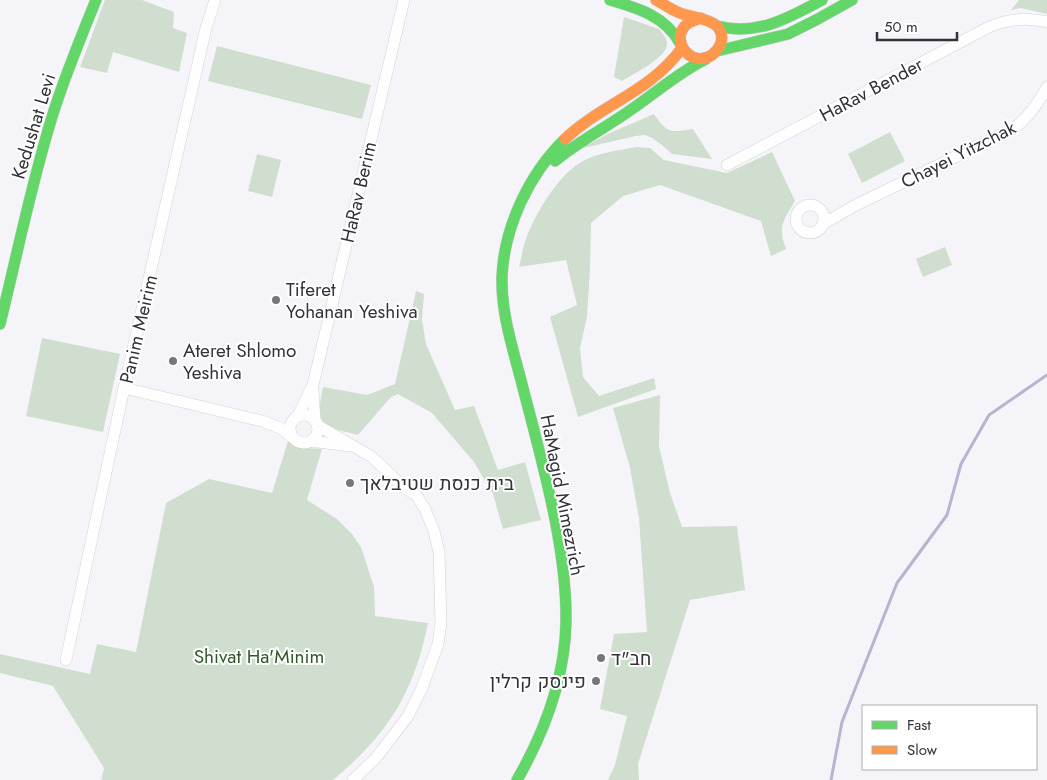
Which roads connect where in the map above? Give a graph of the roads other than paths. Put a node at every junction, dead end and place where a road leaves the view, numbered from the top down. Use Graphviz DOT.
graph roads {
  1 [pos="96,0"];
  2 [pos="215,0"];
  3 [pos="404,0"];
  4 [pos="610,0"];
  5 [pos="656,0"];
  6 [pos="822,0"];
  7 [pos="852,0"];
  8 [pos="701,18"];
  9 [pos="1047,22"];
  10 [pos="717,26"];
  11 [pos="681,45"];
  12 [pos="717,51"];
  13 [pos="706,59"];
  14 [pos="1047,87"];
  15 [pos="727,165"];
  16 [pos="854,206"];
  17 [pos="819,209"];
  18 [pos="517,213"];
  19 [pos="823,224"];
  20 [pos="0,324"];
  21 [pos="313,385"];
  22 [pos="124,388"];
  23 [pos="296,418"];
  24 [pos="262,421"];
  25 [pos="316,423"];
  26 [pos="292,437"];
  27 [pos="311,440"];
  28 [pos="352,446"];
  29 [pos="66,660"];
  30 [pos="353,780"];
  31 [pos="517,780"];
  1 -- 20 [label="street, Kedushat Levi"];
  2 -- 22 [label="street, Panim Meirim"];
  3 -- 21 [label="street, HaRav Berim"];
  4 -- 11 [label="street"];
  5 -- 8 [label="street"];
  6 -- 10 [label="street"];
  7 -- 12 [label="street"];
  8 -- 10 [label="street"];
  8 -- 11 [label="street"];
  9 -- 15 [label="street, HaRav Bender"];
  10 -- 12 [label="street"];
  11 -- 13 [label="street"];
  11 -- 18 [label="street, HaMagid Mimezrich"];
  12 -- 13 [label="street"];
  13 -- 18 [label="street, HaMagid Mimezrich"];
  14 -- 16 [label="street, Chayei Yitzchak"];
  16 -- 17 [label="street, Chayei Yitzchak"];
  16 -- 19 [label="street, Chayei Yitzchak"];
  17 -- 19 [label="street"];
  17 -- 19 [label="street"];
  18 -- 31 [label="street, HaMagid Mimezrich"];
  21 -- 23 [label="street, HaRav Berim"];
  21 -- 25 [label="street, HaRav Berim"];
  22 -- 24 [label="street"];
  22 -- 29 [label="street, Panim Meirim"];
  23 -- 24 [label="street"];
  23 -- 25 [label="street"];
  23 -- 26 [label="street"];
  24 -- 26 [label="street"];
  25 -- 27 [label="street"];
  25 -- 28 [label="street"];
  26 -- 27 [label="street"];
  27 -- 28 [label="street"];
  28 -- 30 [label="street"];
}
